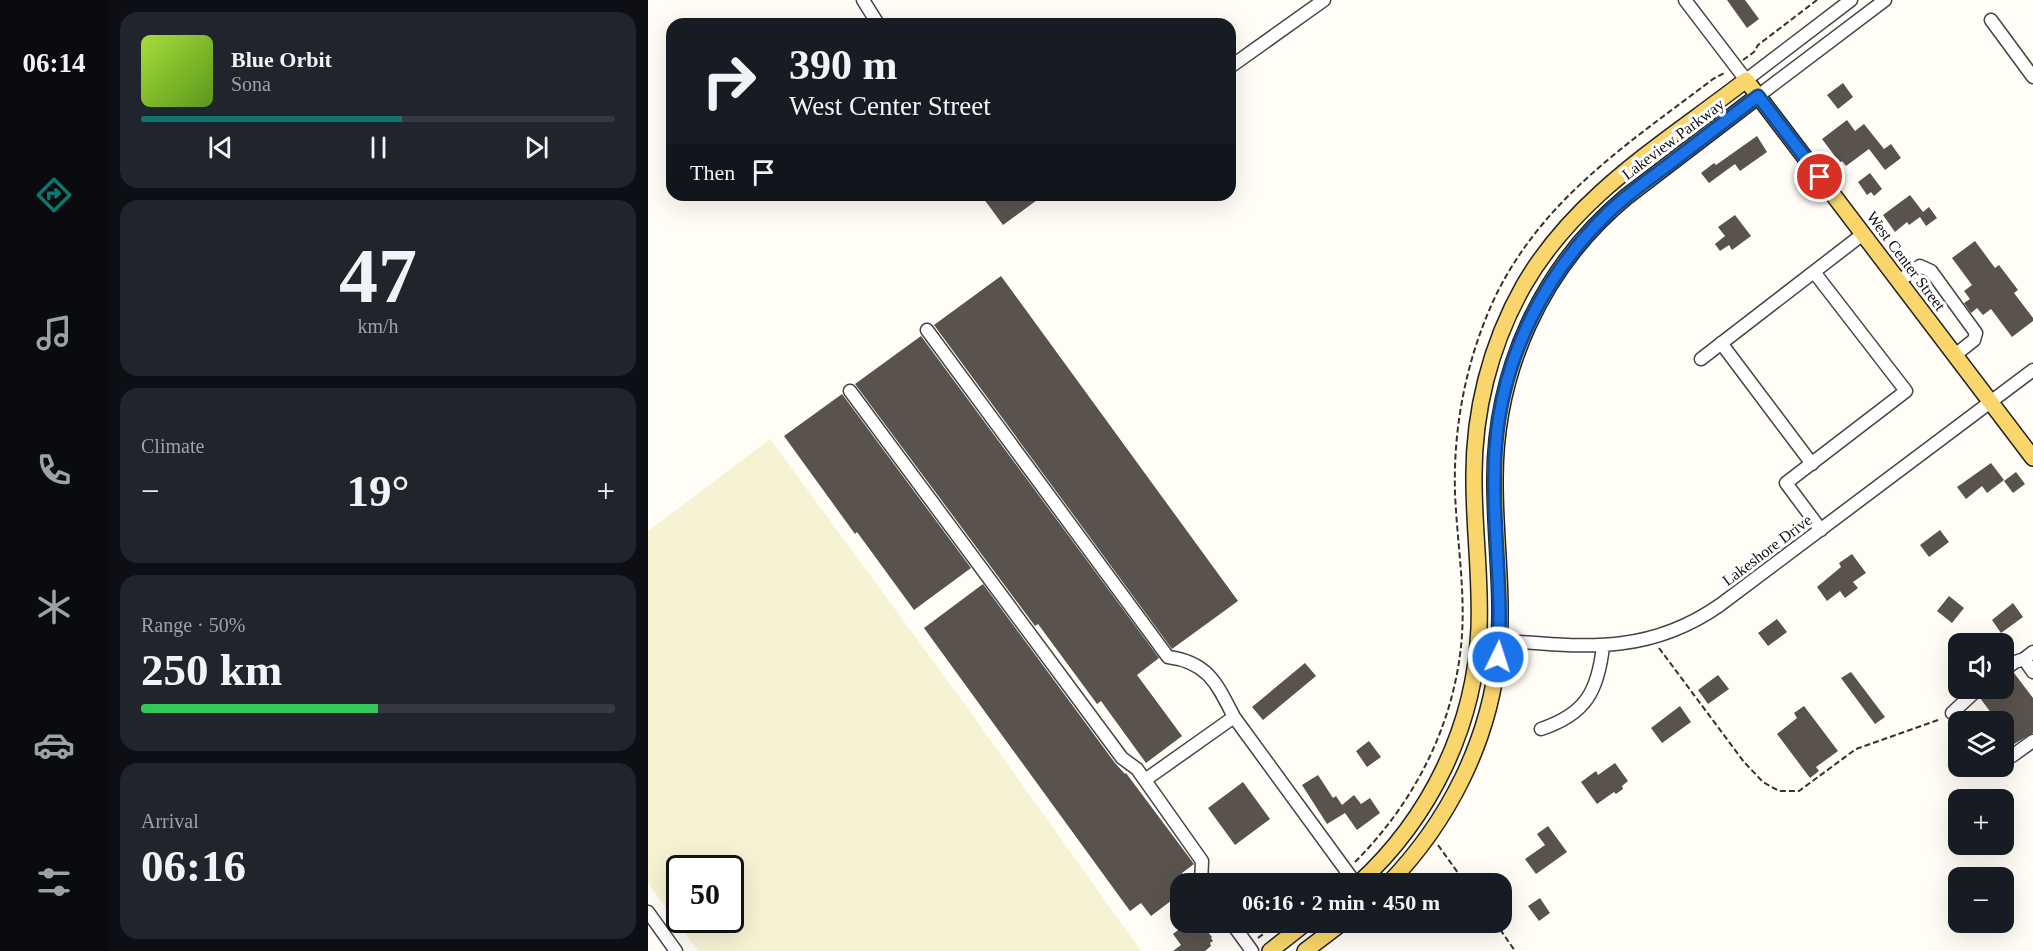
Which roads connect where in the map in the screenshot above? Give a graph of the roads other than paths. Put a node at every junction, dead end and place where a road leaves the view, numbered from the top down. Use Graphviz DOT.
graph roads {
  1 [pos="862,0"];
  2 [pos="1324,0"];
  3 [pos="1685,0"];
  4 [pos="1851,0"];
  5 [pos="1885,0"];
  6 [pos="874,18"];
  7 [pos="1991,20"];
  8 [pos="1236,63"];
  9 [pos="2033,77"];
  10 [pos="1746,80"];
  11 [pos="1758,96"];
  12 [pos="1863,234"];
  13 [pos="1814,272"];
  14 [pos="1899,281"];
  15 [pos="927,330"];
  16 [pos="1721,343"];
  17 [pos="1955,355"];
  18 [pos="1701,359"];
  19 [pos="2033,370"];
  20 [pos="850,391"];
  21 [pos="1991,402"];
  22 [pos="2033,458"];
  23 [pos="1812,464"];
  24 [pos="1821,530"];
  25 [pos="1478,639"];
  26 [pos="1499,640"];
  27 [pos="1603,646"];
  28 [pos="2028,656"];
  29 [pos="2014,663"];
  30 [pos="2033,672"];
  31 [pos="1967,699"];
  32 [pos="1954,711"];
  33 [pos="1234,717"];
  34 [pos="1541,729"];
  35 [pos="2033,741"];
  36 [pos="2014,755"];
  37 [pos="1145,780"];
  38 [pos="1201,873"];
  39 [pos="1349,873"];
  40 [pos="1368,873"];
  41 [pos="1397,873"];
  42 [pos="648,912"];
  43 [pos="1238,933"];
  44 [pos="1293,933"];
  45 [pos="1328,933"];
  46 [pos="1250,948"];
  47 [pos="676,951"];
  48 [pos="1270,951"];
  49 [pos="1305,951"];
  1 -- 6 [label="street"];
  2 -- 8 [label="street"];
  3 -- 10 [label="street, West Center Street"];
  4 -- 10 [label="street, Lakeview Parkway"];
  5 -- 11 [label="street, Lakeview Parkway"];
  7 -- 9 [label="street"];
  10 -- 11 [label="main road, West Center Street"];
  10 -- 25 [label="main road, Lakeview Parkway"];
  11 -- 12 [label="main road, West Center Street"];
  11 -- 26 [label="main road, Lakeview Parkway"];
  12 -- 13 [label="street"];
  12 -- 14 [label="main road, West Center Street"];
  13 -- 16 [label="street"];
  13 -- 23 [label="street"];
  14 -- 17 [label="main road, West Center Street"];
  14 -- 17 [label="street"];
  15 -- 33 [label="street"];
  16 -- 18 [label="street"];
  16 -- 23 [label="street"];
  17 -- 21 [label="main road, West Center Street"];
  19 -- 21 [label="street, Lakeshore Drive"];
  20 -- 37 [label="street"];
  21 -- 22 [label="main road, West Center Street"];
  21 -- 24 [label="street, Lakeshore Drive"];
  23 -- 24 [label="street"];
  24 -- 27 [label="street, Lakeshore Drive"];
  25 -- 26 [label="street, Lakeshore Drive"];
  25 -- 40 [label="main road, Lakeview Parkway"];
  26 -- 27 [label="street, Lakeshore Drive"];
  26 -- 41 [label="main road, Lakeview Parkway"];
  27 -- 34 [label="street"];
  28 -- 29 [label="street"];
  28 -- 30 [label="street"];
  31 -- 32 [label="street"];
  33 -- 37 [label="street"];
  33 -- 39 [label="street"];
  35 -- 36 [label="street"];
  37 -- 38 [label="street"];
  42 -- 47 [label="street"];
  43 -- 46 [label="street"];
  44 -- 48 [label="main road"];
  45 -- 49 [label="main road"];
}
